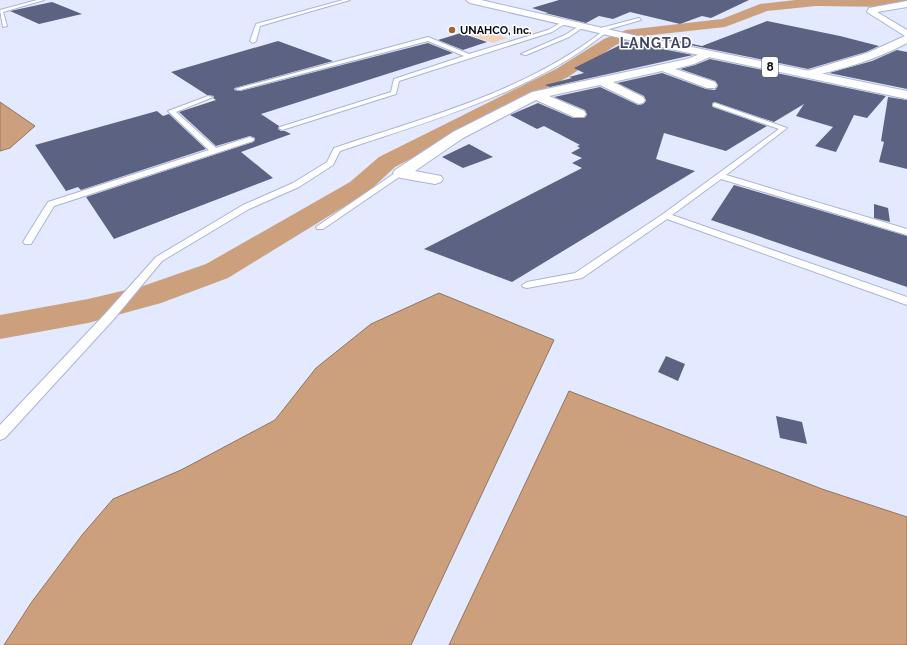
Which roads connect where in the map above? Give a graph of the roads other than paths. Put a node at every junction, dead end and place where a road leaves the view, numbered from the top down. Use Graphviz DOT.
graph roads {
  1 [pos="42,0"];
  2 [pos="348,0"];
  3 [pos="470,0"];
  4 [pos="907,4"];
  5 [pos="640,19"];
  6 [pos="566,22"];
  7 [pos="5,26"];
  8 [pos="583,26"];
  9 [pos="606,32"];
  10 [pos="907,34"];
  11 [pos="253,41"];
  12 [pos="904,43"];
  13 [pos="524,54"];
  14 [pos="708,54"];
  15 [pos="469,56"];
  16 [pos="662,67"];
  17 [pos="808,74"];
  18 [pos="600,81"];
  19 [pos="711,85"];
  20 [pos="238,89"];
  21 [pos="536,95"];
  22 [pos="907,95"];
  23 [pos="210,97"];
  24 [pos="639,100"];
  25 [pos="715,105"];
  26 [pos="579,114"];
  27 [pos="282,128"];
  28 [pos="250,139"];
  29 [pos="214,150"];
  30 [pos="401,173"];
  31 [pos="720,176"];
  32 [pos="434,179"];
  33 [pos="666,216"];
  34 [pos="320,227"];
  35 [pos="907,232"];
  36 [pos="28,242"];
  37 [pos="527,285"];
  38 [pos="907,301"];
  39 [pos="0,434"];
  1 -- 7 [label="lane"];
  2 -- 11 [label="lane"];
  3 -- 6 [label="main road, 8"];
  4 -- 10 [label="main road"];
  5 -- 9 [label="lane"];
  6 -- 8 [label="main road, 8"];
  6 -- 15 [label="lane"];
  8 -- 9 [label="main road, 8"];
  8 -- 13 [label="lane"];
  9 -- 14 [label="main road, 8"];
  9 -- 39 [label="lane"];
  12 -- 17 [label="main road"];
  14 -- 16 [label="main road"];
  14 -- 17 [label="main road, 8"];
  15 -- 20 [label="lane"];
  15 -- 27 [label="lane"];
  16 -- 18 [label="main road"];
  16 -- 19 [label="main road"];
  17 -- 22 [label="main road, 8"];
  18 -- 21 [label="main road"];
  18 -- 24 [label="main road"];
  21 -- 26 [label="main road"];
  21 -- 30 [label="main road"];
  23 -- 29 [label="lane"];
  25 -- 31 [label="lane"];
  28 -- 29 [label="lane"];
  29 -- 36 [label="lane"];
  30 -- 32 [label="main road"];
  30 -- 34 [label="lane"];
  31 -- 33 [label="lane"];
  31 -- 35 [label="lane"];
  33 -- 37 [label="lane"];
  33 -- 38 [label="lane"];
}
